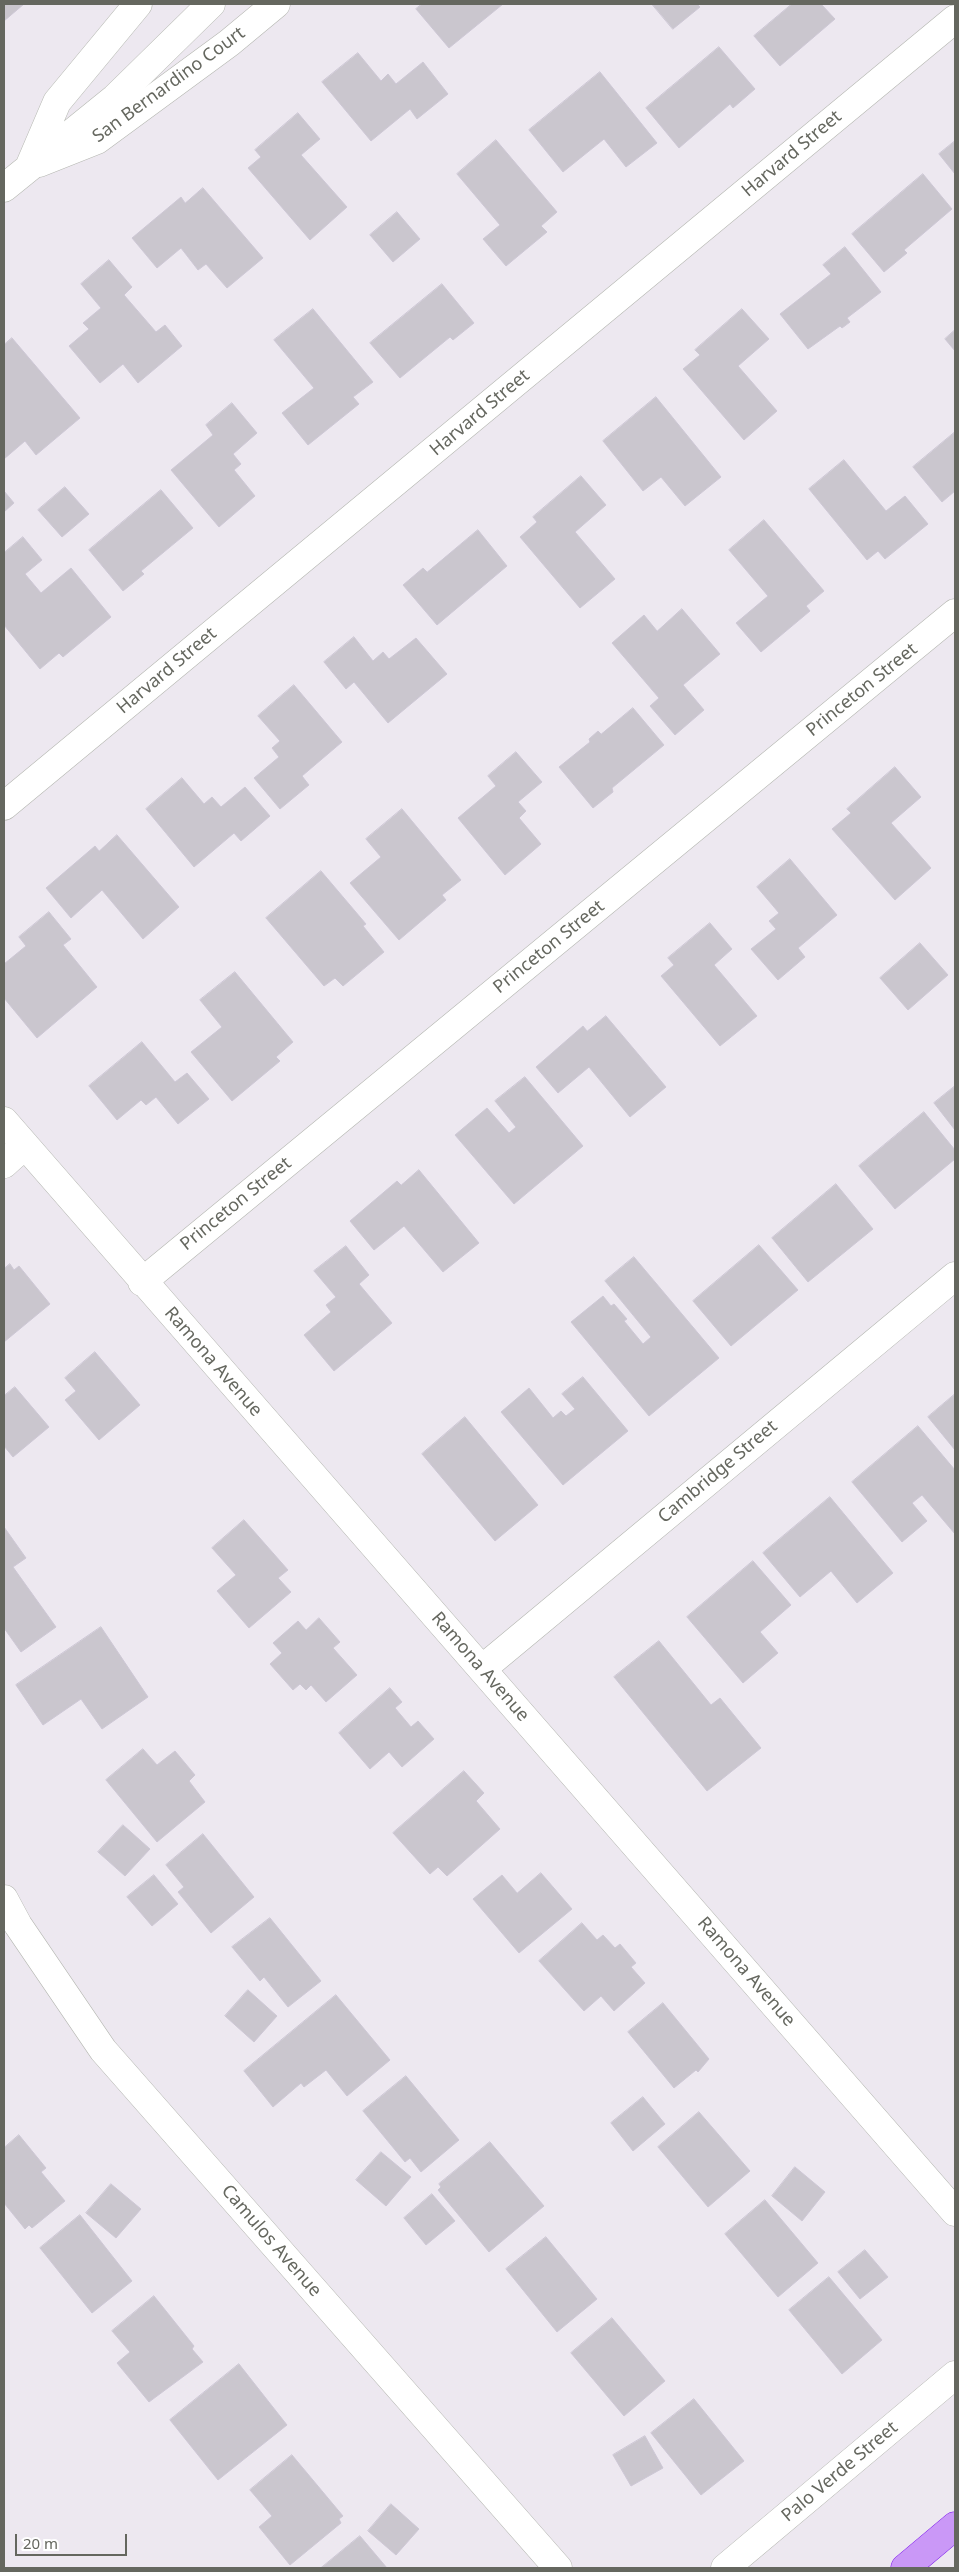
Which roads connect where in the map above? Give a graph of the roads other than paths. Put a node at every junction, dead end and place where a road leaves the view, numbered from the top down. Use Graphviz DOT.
graph roads {
  1 [pos="138,4"];
  2 [pos="211,4"];
  3 [pos="276,4"];
  4 [pos="955,19"];
  5 [pos="28,168"];
  6 [pos="4,188"];
  7 [pos="955,613"];
  8 [pos="4,806"];
  9 [pos="4,1121"];
  10 [pos="25,1145"];
  11 [pos="4,1164"];
  12 [pos="955,1276"];
  13 [pos="142,1282"];
  14 [pos="482,1669"];
  15 [pos="4,1899"];
  16 [pos="955,2212"];
  17 [pos="955,2375"];
  18 [pos="955,2526"];
  19 [pos="558,2568"];
  20 [pos="725,2568"];
  21 [pos="904,2568"];
  1 -- 5 [label="street"];
  2 -- 5 [label="street"];
  3 -- 5 [label="street, San Bernardino Court"];
  4 -- 8 [label="street, Harvard Street"];
  5 -- 6 [label="street"];
  7 -- 13 [label="street, Princeton Street"];
  9 -- 10 [label="street, Ramona Avenue"];
  10 -- 11 [label="street"];
  10 -- 13 [label="street, Ramona Avenue"];
  12 -- 14 [label="street, Cambridge Street"];
  13 -- 14 [label="street, Ramona Avenue"];
  14 -- 16 [label="street, Ramona Avenue"];
  15 -- 19 [label="street, Camulos Avenue"];
  17 -- 20 [label="street, Palo Verde Street"];
  18 -- 21 [label="highway"];
}
